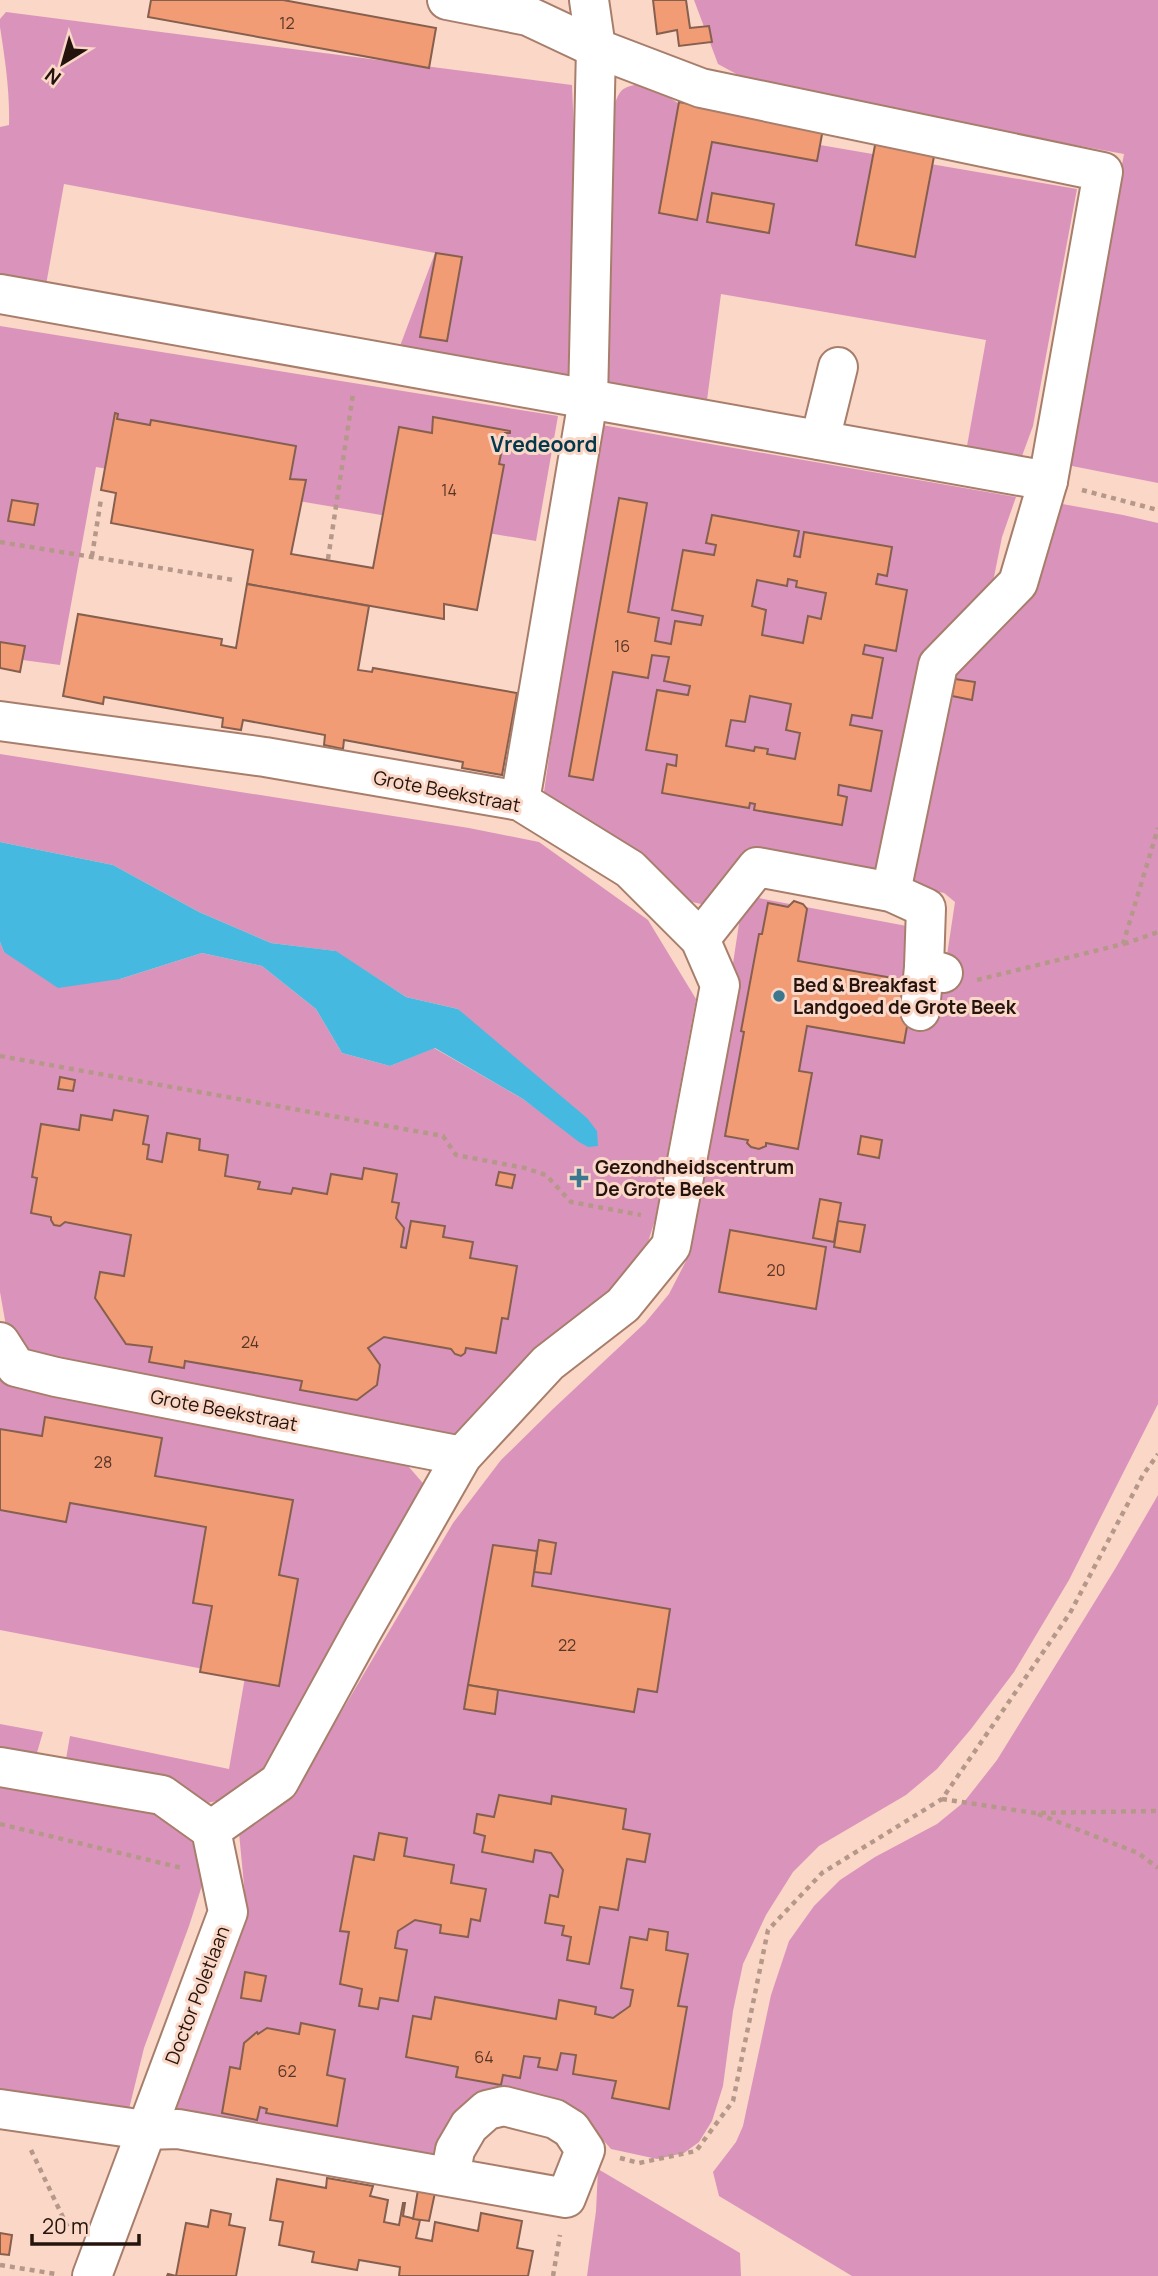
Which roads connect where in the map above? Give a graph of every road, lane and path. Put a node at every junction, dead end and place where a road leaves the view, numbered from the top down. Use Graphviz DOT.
graph roads {
  1 [pos="447,0"];
  2 [pos="589,0"];
  3 [pos="596,48"];
  4 [pos="0,295"];
  5 [pos="359,359"];
  6 [pos="838,367"];
  7 [pos="588,400"];
  8 [pos="820,440"];
  9 [pos="1048,481"];
  10 [pos="102,499"];
  11 [pos="1158,510"];
  12 [pos="0,542"];
  13 [pos="92,556"];
  14 [pos="328,559"];
  15 [pos="234,580"];
  16 [pos="0,720"];
  17 [pos="520,801"];
  18 [pos="1158,828"];
  19 [pos="891,892"];
  20 [pos="1158,932"];
  21 [pos="700,939"];
  22 [pos="1124,944"];
  23 [pos="934,970"];
  24 [pos="920,1011"];
  25 [pos="0,1056"];
  26 [pos="676,1221"];
  27 [pos="0,1342"];
  28 [pos="1158,1454"];
  29 [pos="461,1456"];
  30 [pos="0,1767"];
  31 [pos="942,1798"];
  32 [pos="1158,1811"];
  33 [pos="1035,1812"];
  34 [pos="0,1824"];
  35 [pos="211,1830"];
  36 [pos="1158,1868"];
  37 [pos="221,1877"];
  38 [pos="6,2110"];
  39 [pos="145,2130"];
  40 [pos="585,2150"];
  41 [pos="450,2177"];
  42 [pos="0,2266"];
  43 [pos="94,2269"];
  1 -- 3 [label="lane"];
  2 -- 3 [label="lane"];
  3 -- 7 [label="lane"];
  3 -- 9 [label="lane"];
  4 -- 5 [label="lane"];
  5 -- 7 [label="lane"];
  5 -- 14 [label="path"];
  6 -- 8 [label="lane"];
  7 -- 8 [label="lane"];
  7 -- 17 [label="lane"];
  8 -- 9 [label="lane"];
  9 -- 11 [label="path"];
  9 -- 19 [label="lane"];
  10 -- 13 [label="path"];
  12 -- 13 [label="path"];
  13 -- 15 [label="path"];
  16 -- 17 [label="lane, Grote Beekstraat"];
  17 -- 21 [label="lane, Grote Beekstraat"];
  18 -- 22 [label="path"];
  19 -- 21 [label="lane"];
  19 -- 23 [label="lane"];
  20 -- 22 [label="path"];
  21 -- 26 [label="lane, Grote Beekstraat"];
  22 -- 23 [label="path"];
  23 -- 24 [label="lane"];
  25 -- 26 [label="path"];
  26 -- 29 [label="lane, Grote Beekstraat"];
  27 -- 29 [label="lane, Grote Beekstraat"];
  28 -- 31 [label="path"];
  29 -- 35 [label="lane, Grote Beekstraat"];
  30 -- 35 [label="lane"];
  31 -- 33 [label="path"];
  31 -- 40 [label="path"];
  32 -- 33 [label="path"];
  33 -- 36 [label="path"];
  34 -- 37 [label="path"];
  35 -- 37 [label="lane, Doctor Poletlaan"];
  37 -- 39 [label="lane, Doctor Poletlaan"];
  38 -- 39 [label="lane"];
  38 -- 43 [label="path"];
  39 -- 41 [label="lane"];
  39 -- 43 [label="lane, Doctor Poletlaan"];
  40 -- 41 [label="lane"];
  40 -- 41 [label="lane"];
  42 -- 43 [label="path"];
}
